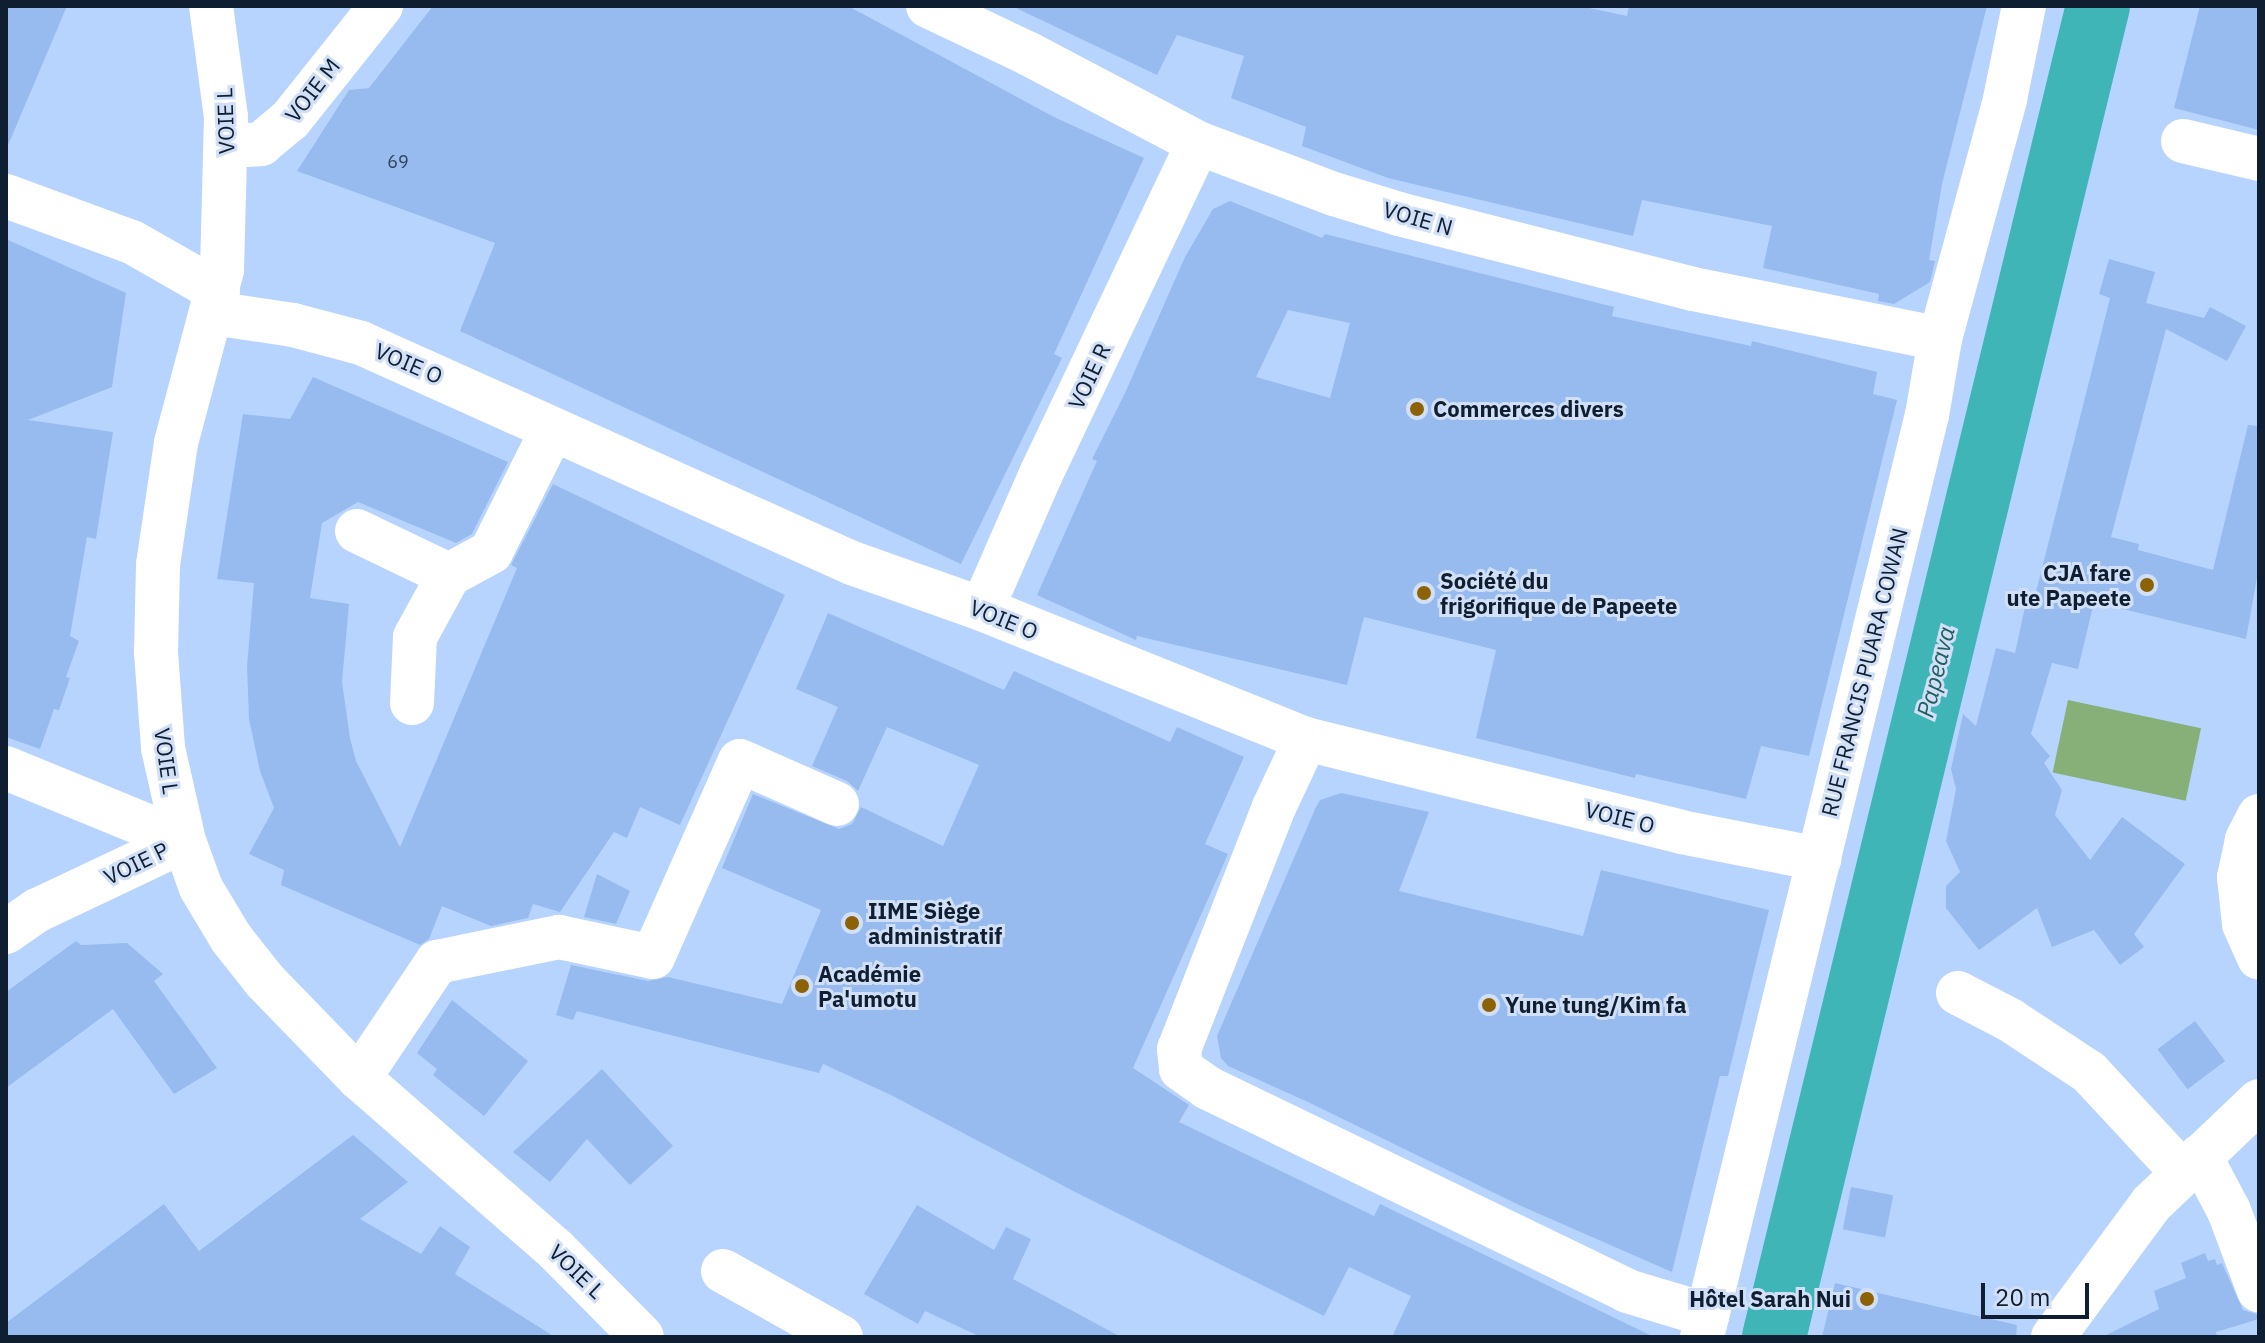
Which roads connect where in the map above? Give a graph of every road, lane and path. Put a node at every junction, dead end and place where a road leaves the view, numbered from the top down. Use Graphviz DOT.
graph roads {
  1 [pos="211,6"];
  2 [pos="381,6"];
  3 [pos="928,6"];
  4 [pos="2024,6"];
  5 [pos="2183,141"];
  6 [pos="1198,143"];
  7 [pos="227,146"];
  8 [pos="2259,159"];
  9 [pos="6,196"];
  10 [pos="215,302"];
  11 [pos="1940,339"];
  12 [pos="552,430"];
  13 [pos="357,531"];
  14 [pos="449,575"];
  15 [pos="982,609"];
  16 [pos="412,703"];
  17 [pos="1306,739"];
  18 [pos="6,768"];
  19 [pos="837,804"];
  20 [pos="2259,816"];
  21 [pos="184,841"];
  22 [pos="1819,859"];
  23 [pos="6,932"];
  24 [pos="2259,958"];
  25 [pos="1958,993"];
  26 [pos="359,1078"];
  27 [pos="2259,1101"];
  28 [pos="2191,1164"];
  29 [pos="723,1271"];
  30 [pos="2259,1291"];
  31 [pos="1705,1326"];
  32 [pos="642,1337"];
  33 [pos="841,1337"];
  34 [pos="2053,1337"];
  1 -- 7 [label="street, VOIE L"];
  2 -- 7 [label="street, VOIE M"];
  3 -- 6 [label="street, VOIE N"];
  4 -- 11 [label="street, RUE FRANCIS PUARA COWAN"];
  5 -- 8 [label="street"];
  6 -- 11 [label="street, VOIE N"];
  6 -- 15 [label="street, VOIE R"];
  7 -- 10 [label="street, VOIE L"];
  9 -- 10 [label="street, VOIE O"];
  10 -- 12 [label="street, VOIE O"];
  10 -- 21 [label="street, VOIE L"];
  11 -- 22 [label="street, RUE FRANCIS PUARA COWAN"];
  12 -- 14 [label="street"];
  12 -- 15 [label="street, VOIE O"];
  13 -- 14 [label="street"];
  14 -- 16 [label="street"];
  15 -- 17 [label="street, VOIE O"];
  17 -- 22 [label="street, VOIE O"];
  17 -- 31 [label="street"];
  18 -- 21 [label="street, VOIE P"];
  19 -- 26 [label="street"];
  20 -- 24 [label="street"];
  21 -- 23 [label="street, VOIE P"];
  21 -- 26 [label="street, VOIE L"];
  22 -- 31 [label="street, RUE FRANCIS PUARA COWAN"];
  25 -- 28 [label="street"];
  26 -- 32 [label="street, VOIE L"];
  27 -- 28 [label="street"];
  28 -- 30 [label="street"];
  28 -- 34 [label="street"];
  29 -- 33 [label="street"];
}
